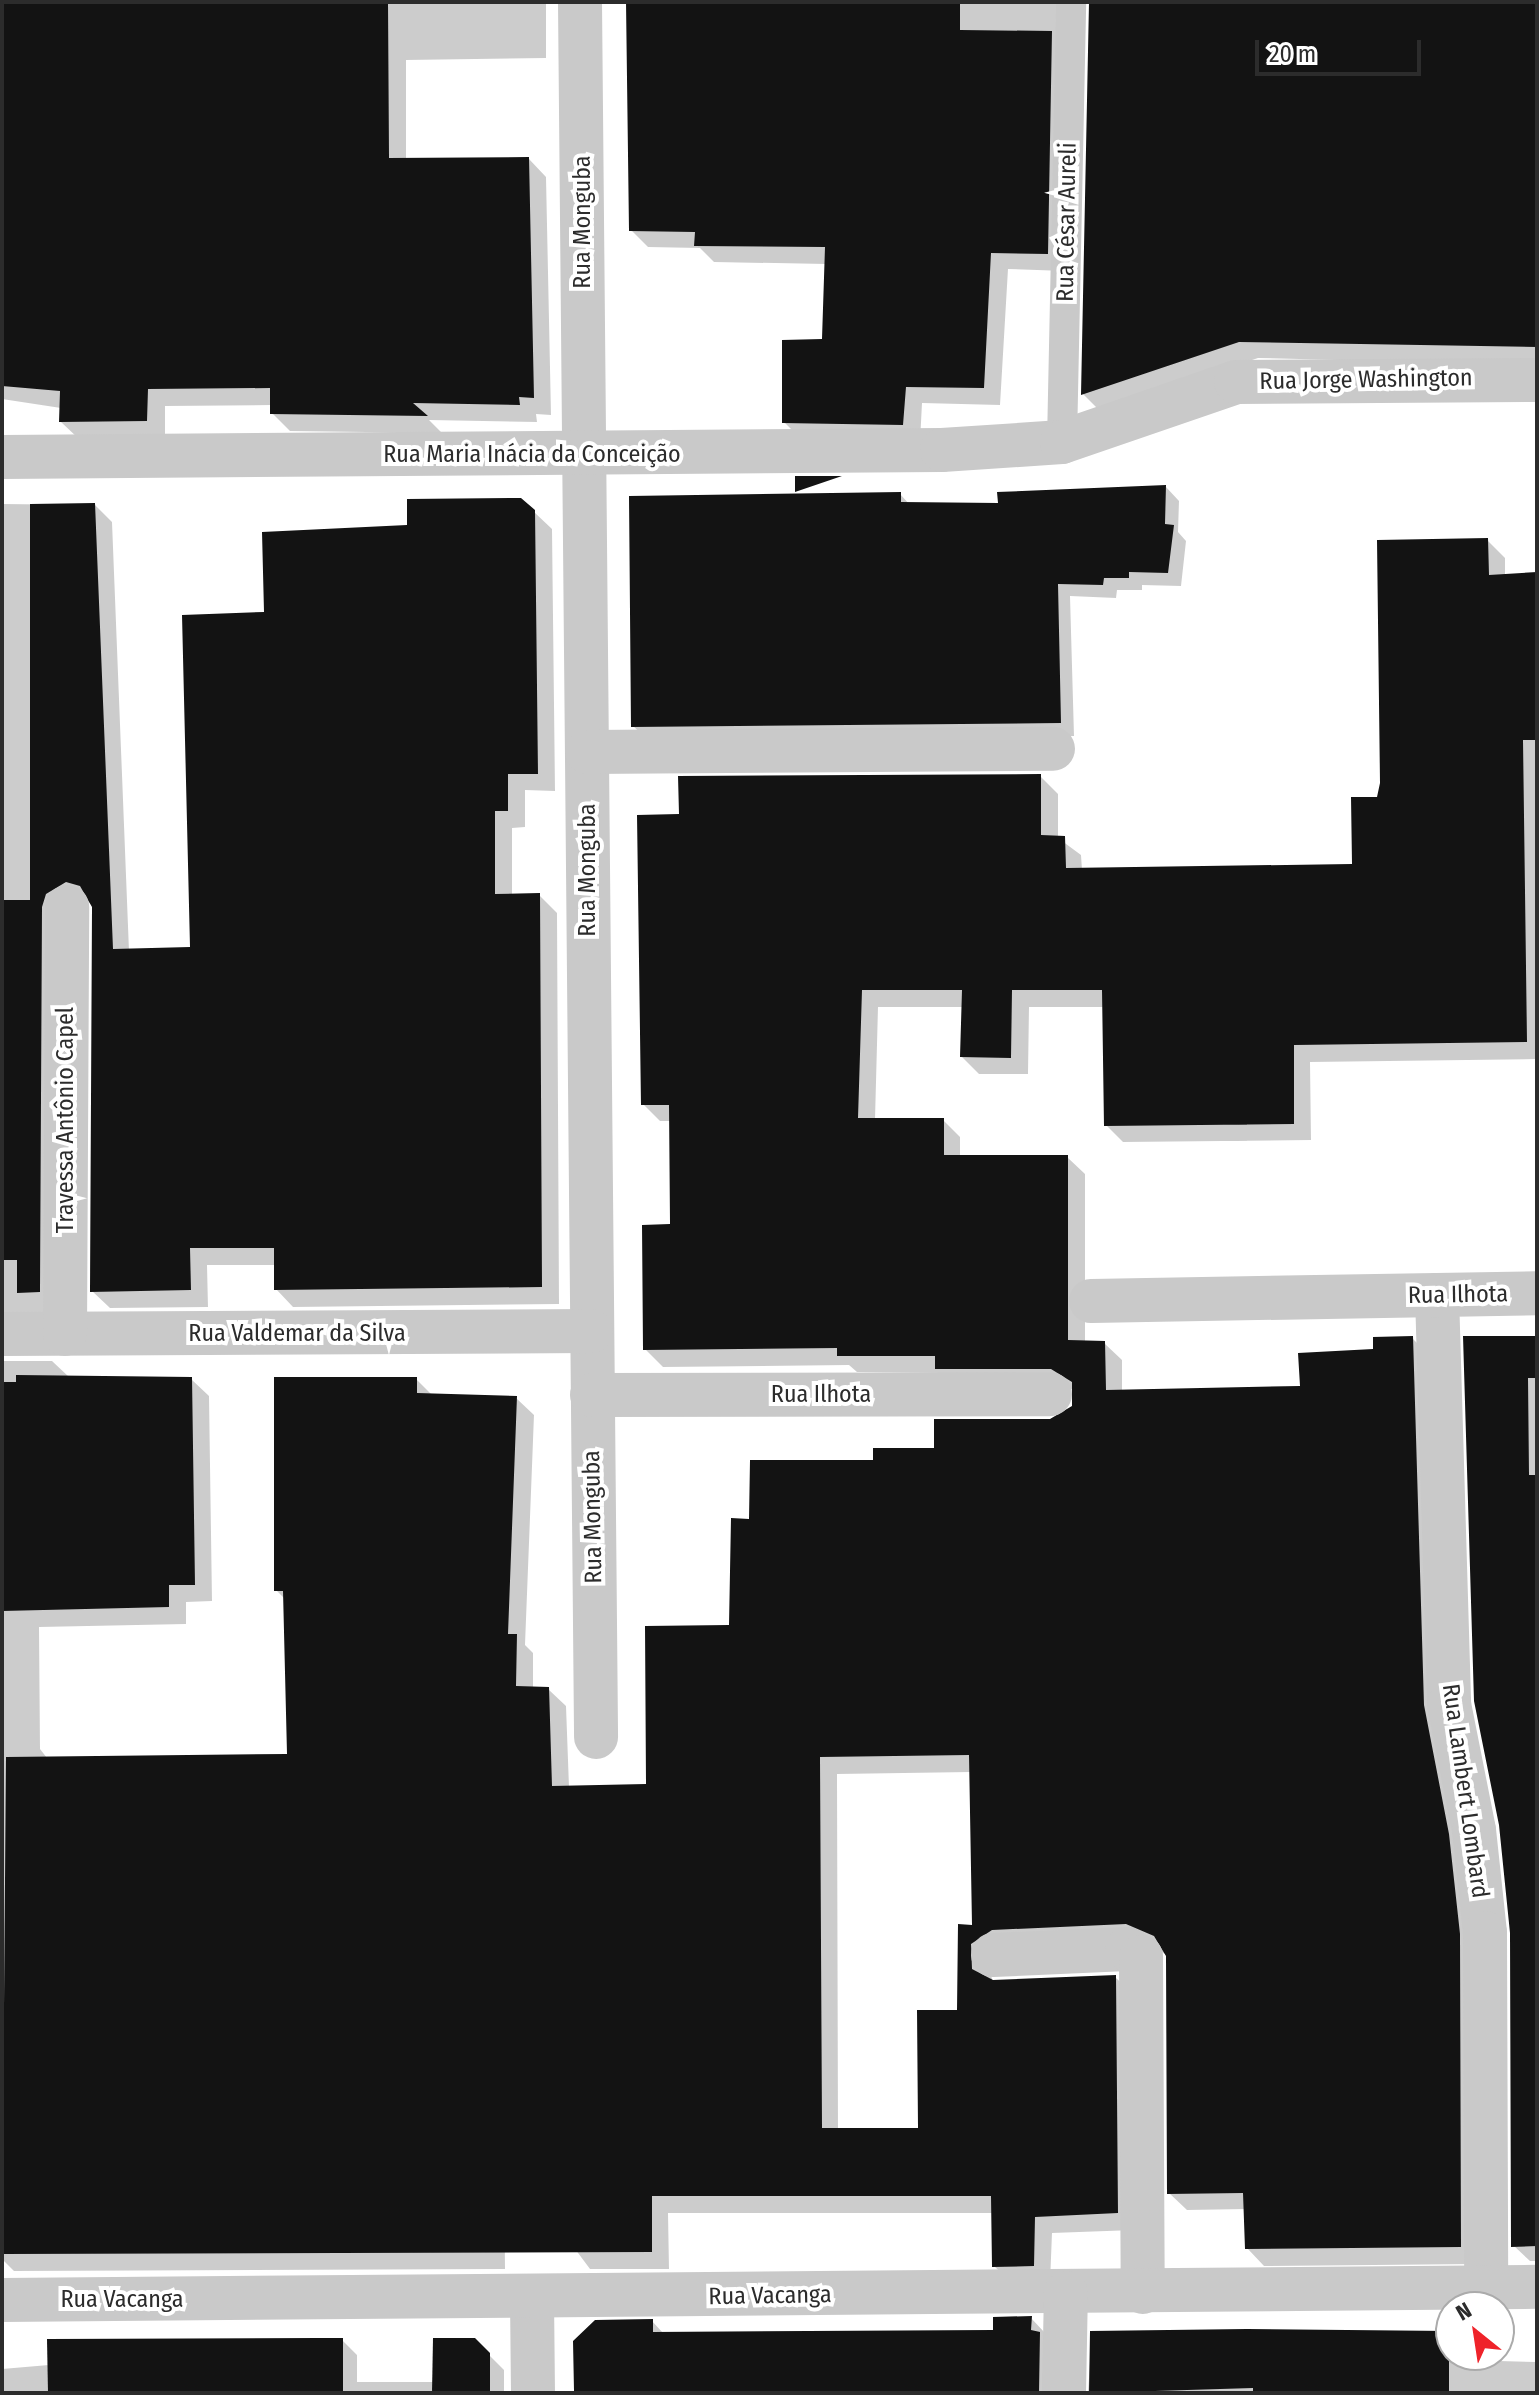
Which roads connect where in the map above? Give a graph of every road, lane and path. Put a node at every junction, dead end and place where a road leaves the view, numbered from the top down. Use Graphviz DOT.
graph roads {
  1 [pos="580,2"];
  2 [pos="1071,2"];
  3 [pos="1537,380"];
  4 [pos="1062,442"];
  5 [pos="585,455"];
  6 [pos="2,457"];
  7 [pos="1053,749"];
  8 [pos="587,752"];
  9 [pos="67,907"];
  10 [pos="1537,1293"];
  11 [pos="1437,1295"];
  12 [pos="1091,1301"];
  13 [pos="591,1331"];
  14 [pos="2,1334"];
  15 [pos="65,1334"];
  16 [pos="1050,1394"];
  17 [pos="592,1395"];
  18 [pos="596,1737"];
  19 [pos="993,1955"];
  20 [pos="1537,2287"];
  21 [pos="1486,2288"];
  22 [pos="1143,2292"];
  23 [pos="1066,2293"];
  24 [pos="532,2298"];
  25 [pos="2,2300"];
  26 [pos="533,2393"];
  27 [pos="1064,2393"];
  1 -- 5 [label="street, Rua Monguba"];
  2 -- 4 [label="lane, Rua César Aureli"];
  3 -- 4 [label="street, Rua Jorge Washington"];
  4 -- 5 [label="street, Rua Maria Inácia da Conceição"];
  5 -- 6 [label="street, Rua Maria Inácia da Conceição"];
  5 -- 8 [label="street, Rua Monguba"];
  7 -- 8 [label="street"];
  8 -- 13 [label="street, Rua Monguba"];
  9 -- 15 [label="street, Travessa Antônio Capel"];
  10 -- 11 [label="street, Rua Ilhota"];
  11 -- 12 [label="street, Rua Ilhota"];
  11 -- 21 [label="street, Rua Lambert Lombard"];
  13 -- 15 [label="street, Rua Valdemar da Silva"];
  13 -- 17 [label="street, Rua Monguba"];
  14 -- 15 [label="street, Rua Valdemar da Silva"];
  16 -- 17 [label="street, Rua Ilhota"];
  17 -- 18 [label="street, Rua Monguba"];
  19 -- 22 [label="street"];
  20 -- 21 [label="street, Rua Vacanga"];
  21 -- 22 [label="street, Rua Vacanga"];
  22 -- 23 [label="street, Rua Vacanga"];
  23 -- 24 [label="street, Rua Vacanga"];
  23 -- 27 [label="street"];
  24 -- 25 [label="street, Rua Vacanga"];
  24 -- 26 [label="street"];
}
